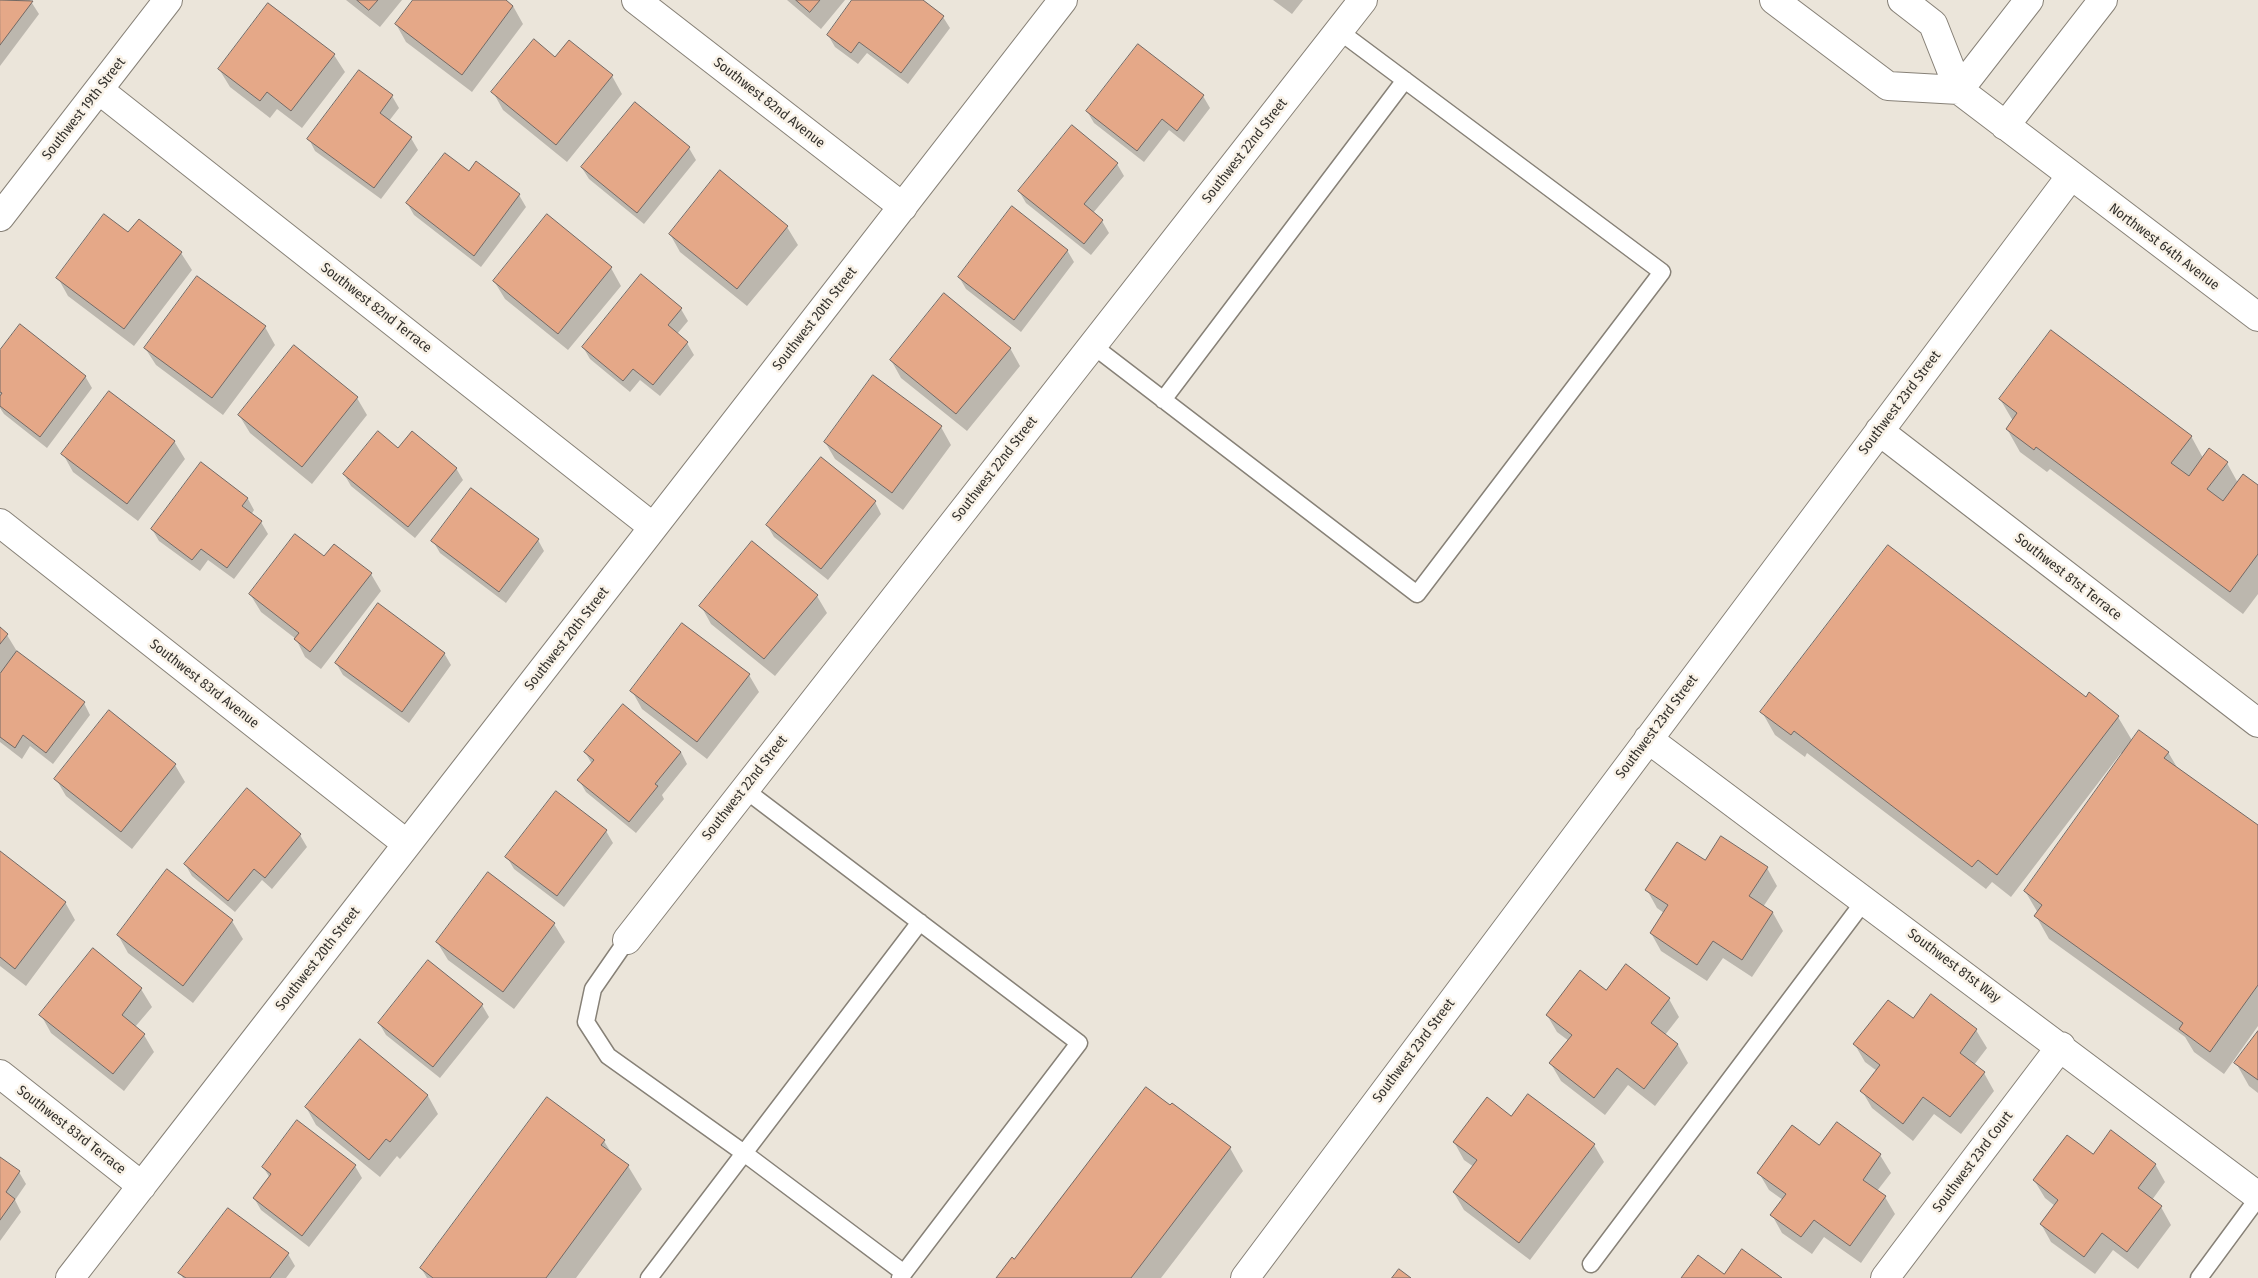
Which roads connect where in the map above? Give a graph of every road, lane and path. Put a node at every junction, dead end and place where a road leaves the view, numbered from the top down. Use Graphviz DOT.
graph roads {
  1 [pos="168,0"];
  2 [pos="636,0"];
  3 [pos="1063,0"];
  4 [pos="1363,0"];
  5 [pos="1774,0"];
  6 [pos="1902,0"];
  7 [pos="2029,0"];
  8 [pos="2103,0"];
  9 [pos="1339,31"];
  10 [pos="1405,80"];
  11 [pos="99,90"];
  12 [pos="1959,90"];
  13 [pos="2005,126"];
  14 [pos="2070,177"];
  15 [pos="903,207"];
  16 [pos="0,217"];
  17 [pos="2258,317"];
  18 [pos="1092,345"];
  19 [pos="1163,400"];
  20 [pos="1879,431"];
  21 [pos="0,523"];
  22 [pos="653,527"];
  23 [pos="2258,723"];
  24 [pos="1648,739"];
  25 [pos="744,789"];
  26 [pos="407,844"];
  27 [pos="1865,900"];
  28 [pos="920,922"];
  29 [pos="628,940"];
  30 [pos="2061,1046"];
  31 [pos="0,1074"];
  32 [pos="744,1153"];
  33 [pos="142,1186"];
  34 [pos="2258,1197"];
  35 [pos="1591,1264"];
  36 [pos="902,1275"];
  37 [pos="70,1278"];
  38 [pos="649,1278"];
  39 [pos="1245,1278"];
  40 [pos="1885,1278"];
  41 [pos="2199,1278"];
  1 -- 11 [label="street, Southwest 19th Street"];
  2 -- 15 [label="street, Southwest 82nd Avenue"];
  3 -- 15 [label="street, Southwest 20th Street"];
  4 -- 9 [label="street, Southwest 22nd Street"];
  5 -- 12 [label="street"];
  6 -- 12 [label="street"];
  7 -- 12 [label="street"];
  8 -- 13 [label="street"];
  9 -- 10 [label="lane"];
  9 -- 18 [label="street, Southwest 22nd Street"];
  10 -- 19 [label="lane"];
  10 -- 19 [label="lane"];
  11 -- 16 [label="street, Southwest 19th Street"];
  11 -- 22 [label="street, Southwest 82nd Terrace"];
  12 -- 13 [label="street, Northwest 64th Avenue"];
  13 -- 14 [label="street, Northwest 64th Avenue"];
  14 -- 17 [label="street, Northwest 64th Avenue"];
  14 -- 20 [label="street, Southwest 23rd Street"];
  15 -- 22 [label="street, Southwest 20th Street"];
  18 -- 19 [label="lane"];
  18 -- 25 [label="street, Southwest 22nd Street"];
  20 -- 23 [label="street, Southwest 81st Terrace"];
  20 -- 24 [label="street, Southwest 23rd Street"];
  21 -- 26 [label="street, Southwest 83rd Avenue"];
  22 -- 26 [label="street, Southwest 20th Street"];
  24 -- 27 [label="street, Southwest 81st Way"];
  24 -- 39 [label="street, Southwest 23rd Street"];
  25 -- 28 [label="lane"];
  25 -- 29 [label="street, Southwest 22nd Street"];
  26 -- 33 [label="street, Southwest 20th Street"];
  27 -- 30 [label="street, Southwest 81st Way"];
  27 -- 35 [label="lane"];
  28 -- 32 [label="lane"];
  28 -- 36 [label="lane"];
  29 -- 32 [label="lane"];
  30 -- 34 [label="street, Southwest 81st Way"];
  30 -- 40 [label="street, Southwest 23rd Court"];
  31 -- 33 [label="street, Southwest 83rd Terrace"];
  32 -- 36 [label="lane"];
  32 -- 38 [label="lane"];
  33 -- 37 [label="street, Southwest 20th Street"];
  34 -- 41 [label="lane"];
}
